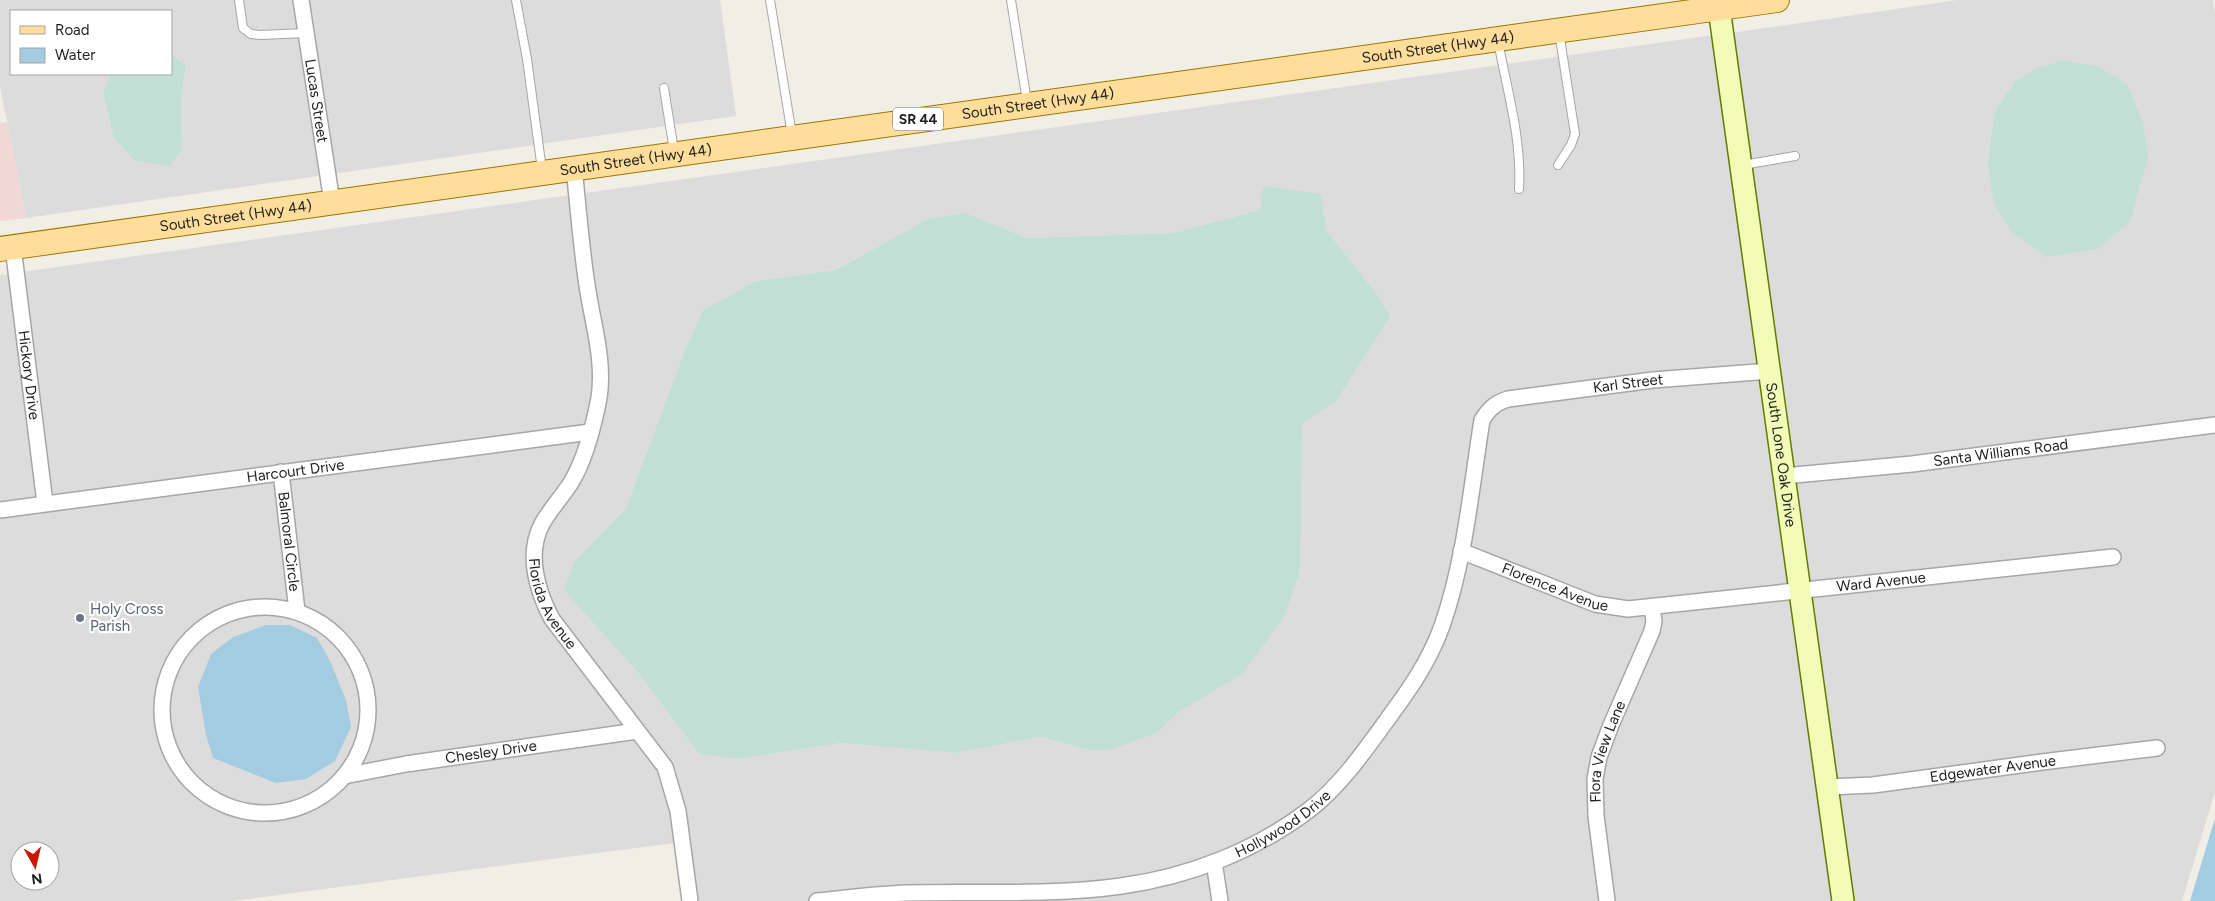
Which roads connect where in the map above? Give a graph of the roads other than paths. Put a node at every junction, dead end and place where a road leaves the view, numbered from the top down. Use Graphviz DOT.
graph roads {
  1 [pos="240,0"];
  2 [pos="301,0"];
  3 [pos="516,0"];
  4 [pos="770,0"];
  5 [pos="1012,0"];
  6 [pos="1778,0"];
  7 [pos="1718,4"];
  8 [pos="1559,30"];
  9 [pos="306,33"];
  10 [pos="1498,39"];
  11 [pos="664,88"];
  12 [pos="1028,104"];
  13 [pos="793,137"];
  14 [pos="674,153"];
  15 [pos="1795,156"];
  16 [pos="1558,165"];
  17 [pos="1741,165"];
  18 [pos="574,167"];
  19 [pos="543,172"];
  20 [pos="1518,189"];
  21 [pos="332,202"];
  22 [pos="6,248"];
  23 [pos="1770,371"];
  24 [pos="1488,409"];
  25 [pos="2215,425"];
  26 [pos="590,432"];
  27 [pos="281,472"];
  28 [pos="1784,476"];
  29 [pos="45,503"];
  30 [pos="0,510"];
  31 [pos="1461,550"];
  32 [pos="2112,557"];
  33 [pos="1800,591"];
  34 [pos="1652,608"];
  35 [pos="297,610"];
  36 [pos="637,731"];
  37 [pos="2157,748"];
  38 [pos="344,776"];
  39 [pos="1828,787"];
  40 [pos="1214,862"];
  41 [pos="690,901"];
  42 [pos="817,901"];
  43 [pos="1220,901"];
  44 [pos="1608,901"];
  45 [pos="1843,901"];
  1 -- 9 [label="lane"];
  2 -- 9 [label="street, Lucas Street"];
  3 -- 19 [label="lane"];
  4 -- 13 [label="lane"];
  5 -- 12 [label="lane"];
  6 -- 7 [label="main road, South Street (Hwy 44) / SR 44"];
  7 -- 8 [label="main road, South Street (Hwy 44) / SR 44"];
  7 -- 17 [label="street, South Lone Oak Drive"];
  8 -- 10 [label="main road, South Street (Hwy 44) / SR 44"];
  8 -- 16 [label="lane"];
  9 -- 21 [label="street, Lucas Street"];
  10 -- 12 [label="main road, South Street (Hwy 44) / SR 44"];
  10 -- 20 [label="lane"];
  11 -- 14 [label="lane"];
  12 -- 13 [label="main road, South Street (Hwy 44) / SR 44"];
  13 -- 14 [label="main road, South Street (Hwy 44) / SR 44"];
  14 -- 18 [label="main road, South Street (Hwy 44) / SR 44"];
  15 -- 17 [label="lane"];
  17 -- 23 [label="street, South Lone Oak Drive"];
  18 -- 19 [label="main road, South Street (Hwy 44) / SR 44"];
  18 -- 26 [label="street, Florida Avenue"];
  19 -- 21 [label="main road, South Street (Hwy 44) / SR 44"];
  21 -- 22 [label="main road, South Street (Hwy 44) / SR 44"];
  22 -- 29 [label="street, Hickory Drive"];
  23 -- 24 [label="street, Karl Street"];
  23 -- 28 [label="street, South Lone Oak Drive"];
  24 -- 31 [label="street, Hollywood Drive"];
  25 -- 28 [label="street, Santa Williams Road"];
  26 -- 27 [label="street, Harcourt Drive"];
  26 -- 36 [label="street, Florida Avenue"];
  27 -- 29 [label="street, Harcourt Drive"];
  27 -- 35 [label="street, Balmoral Circle"];
  28 -- 33 [label="street, South Lone Oak Drive"];
  29 -- 30 [label="street, Harcourt Drive"];
  31 -- 34 [label="street, Florence Avenue"];
  31 -- 40 [label="street, Hollywood Drive"];
  32 -- 33 [label="street, Ward Avenue"];
  33 -- 34 [label="street, Ward Avenue"];
  33 -- 39 [label="street, South Lone Oak Drive"];
  34 -- 44 [label="street, Flora View Lane"];
  35 -- 38 [label="street, Balmoral Circle"];
  35 -- 38 [label="street, Balmoral Circle"];
  36 -- 38 [label="street, Chesley Drive"];
  36 -- 41 [label="street, Florida Avenue"];
  37 -- 39 [label="street, Edgewater Avenue"];
  39 -- 45 [label="street, South Lone Oak Drive"];
  40 -- 42 [label="street, Hollywood Drive"];
  40 -- 43 [label="street"];
}
